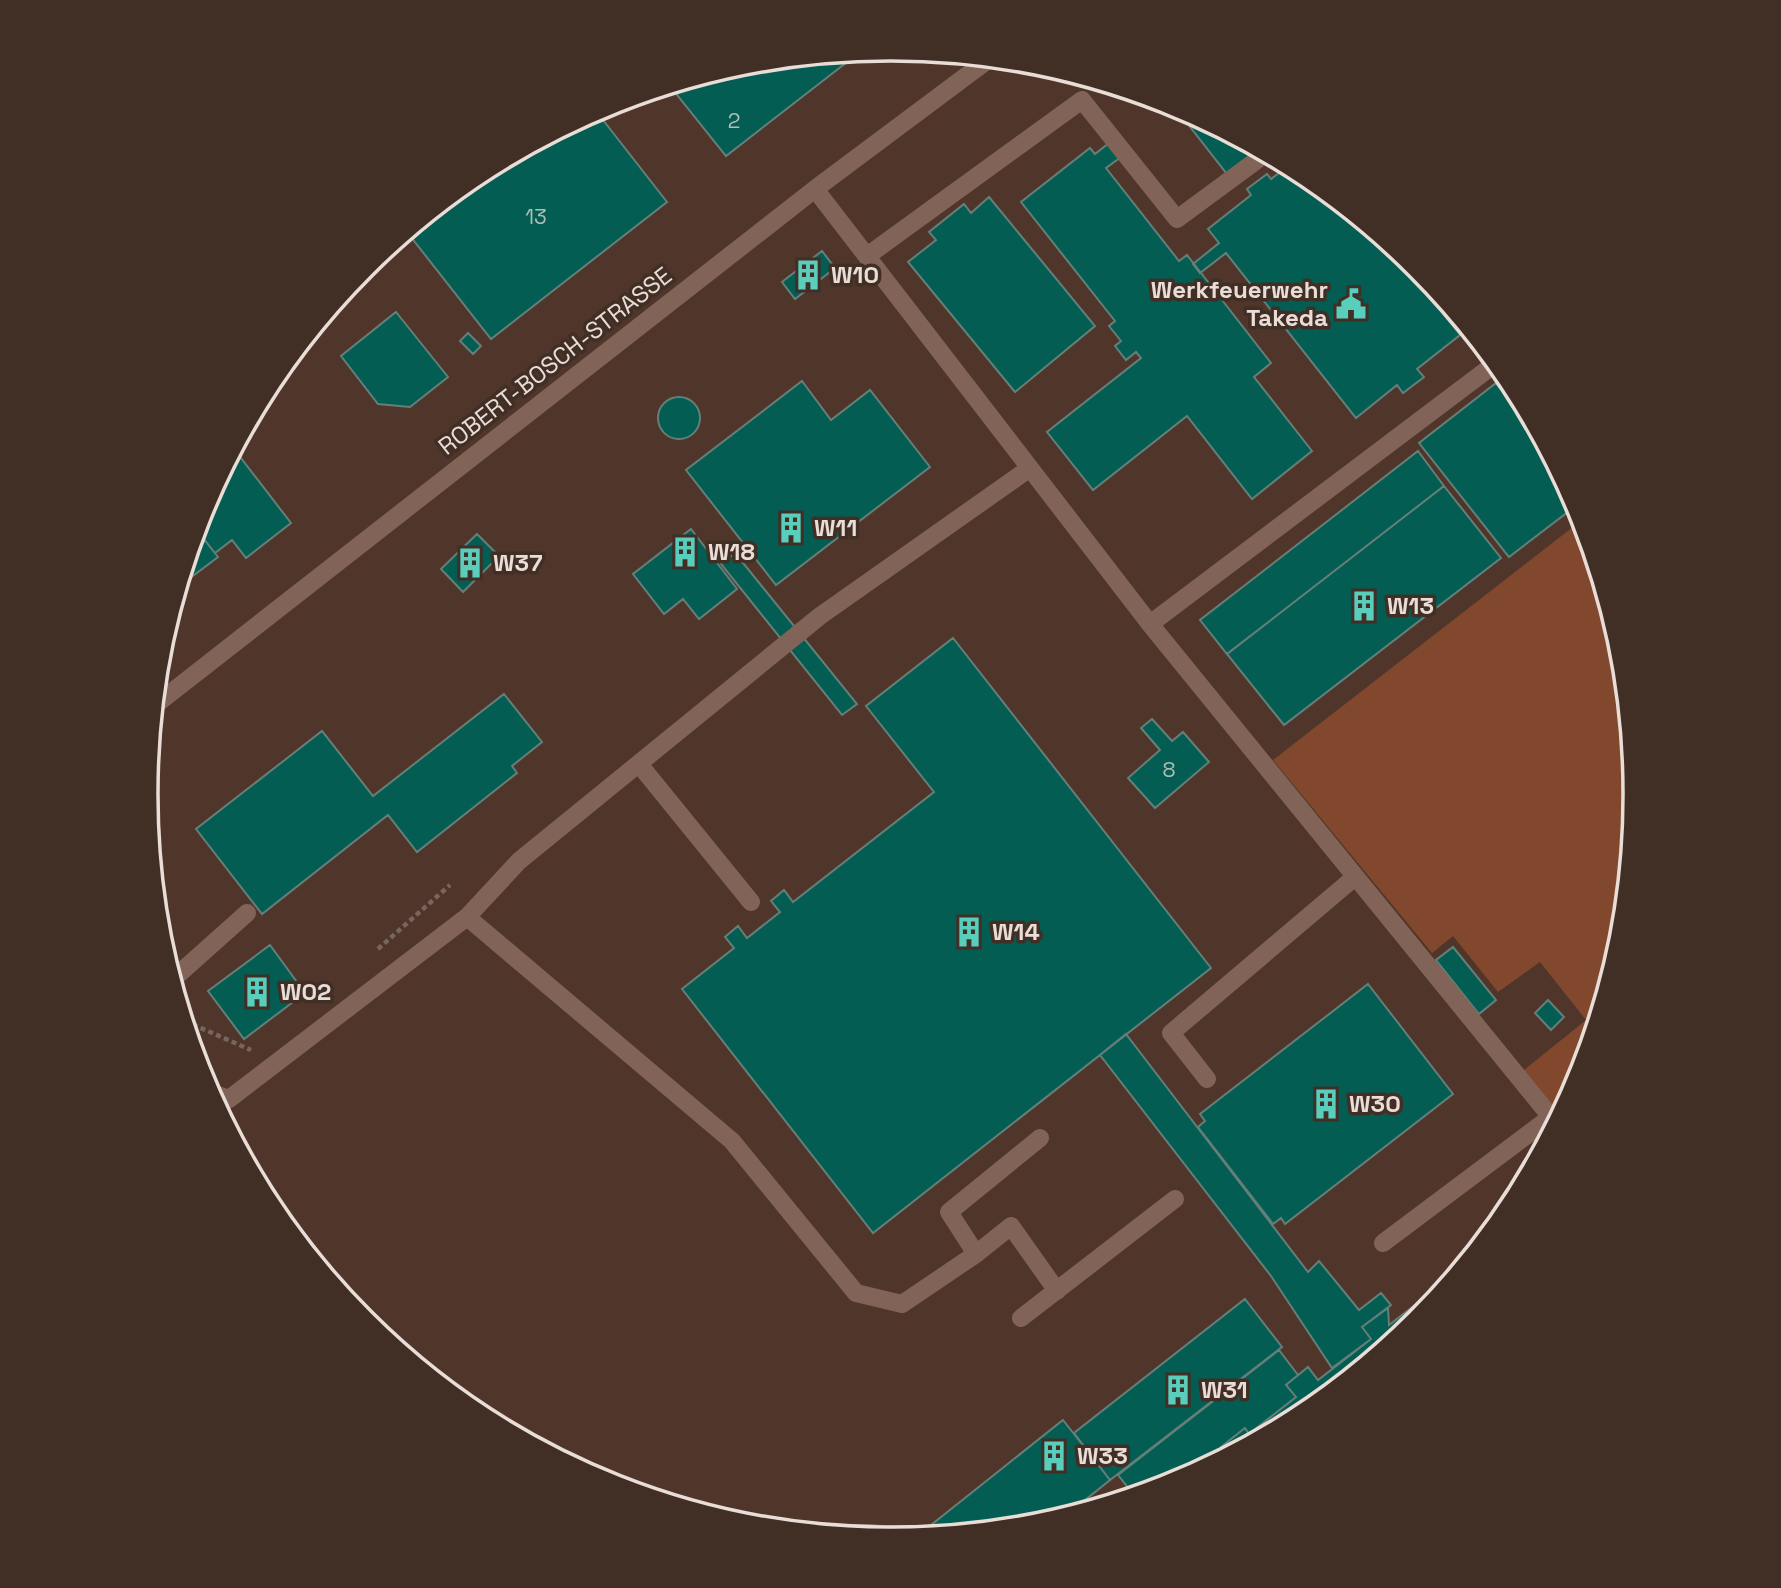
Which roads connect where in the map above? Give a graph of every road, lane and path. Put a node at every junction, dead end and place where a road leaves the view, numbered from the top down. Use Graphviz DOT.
graph roads {
  1 [pos="978,67"];
  2 [pos="1256,160"];
  3 [pos="815,189"];
  4 [pos="867,256"];
  5 [pos="1487,369"];
  6 [pos="1030,468"];
  7 [pos="1150,624"];
  8 [pos="164,698"];
  9 [pos="639,764"];
  10 [pos="1355,877"];
  11 [pos="450,885"];
  12 [pos="751,902"];
  13 [pos="247,913"];
  14 [pos="467,917"];
  15 [pos="375,952"];
  16 [pos="180,973"];
  17 [pos="196,1026"];
  18 [pos="252,1050"];
  19 [pos="1207,1079"];
  20 [pos="224,1097"];
  21 [pos="1552,1110"];
  22 [pos="1545,1123"];
  23 [pos="1040,1138"];
  24 [pos="1175,1199"];
  25 [pos="1383,1243"];
  26 [pos="976,1254"];
  27 [pos="1057,1291"];
  28 [pos="1021,1318"];
  1 -- 3 [label="street, ROBERT-BOSCH-STRASSE"];
  2 -- 4 [label="street"];
  3 -- 4 [label="street"];
  3 -- 8 [label="street, ROBERT-BOSCH-STRASSE"];
  4 -- 6 [label="street"];
  5 -- 7 [label="street"];
  6 -- 7 [label="street"];
  6 -- 9 [label="street"];
  7 -- 10 [label="street"];
  9 -- 12 [label="street"];
  9 -- 14 [label="street"];
  10 -- 19 [label="street"];
  10 -- 21 [label="street"];
  11 -- 15 [label="path"];
  13 -- 16 [label="street"];
  14 -- 20 [label="street"];
  14 -- 26 [label="street"];
  17 -- 18 [label="path"];
  22 -- 25 [label="street"];
  23 -- 26 [label="street"];
  24 -- 27 [label="street"];
  26 -- 27 [label="street"];
  27 -- 28 [label="street"];
}
